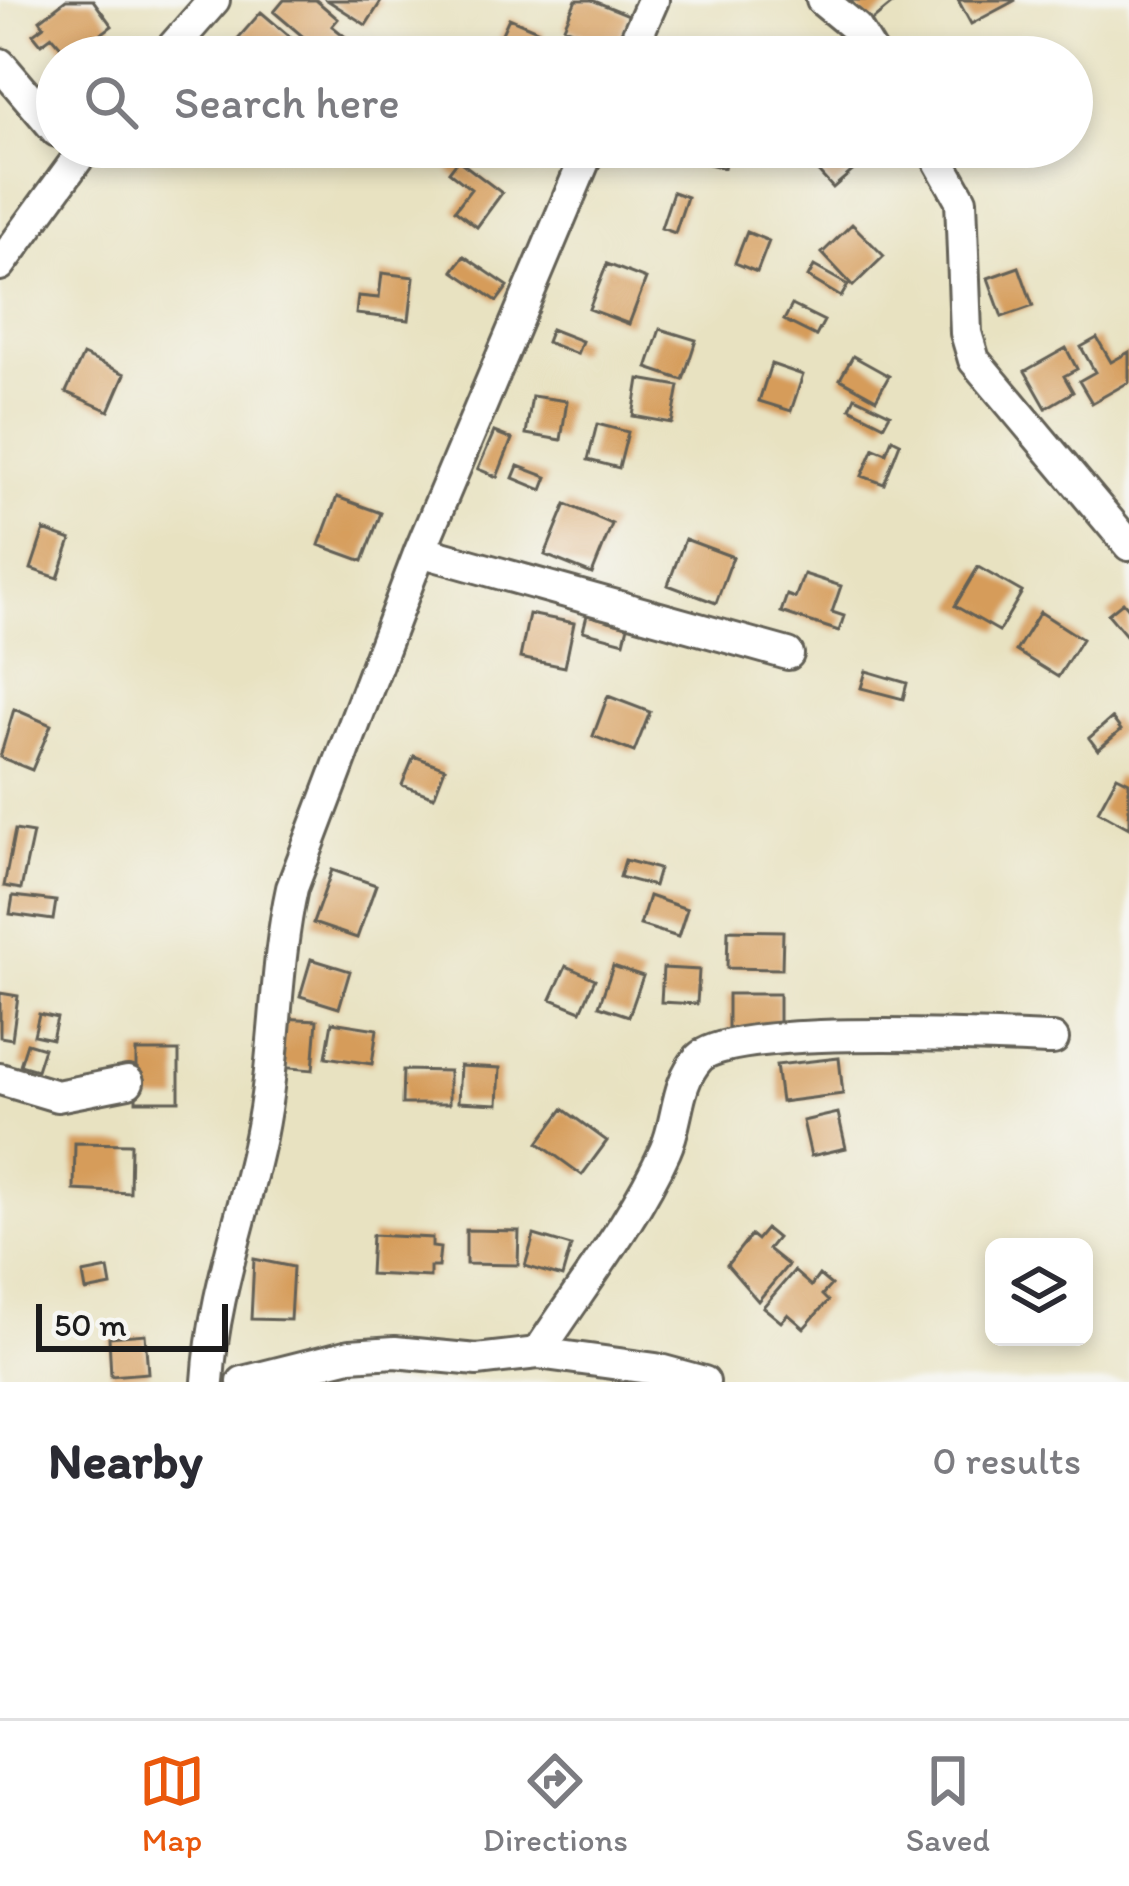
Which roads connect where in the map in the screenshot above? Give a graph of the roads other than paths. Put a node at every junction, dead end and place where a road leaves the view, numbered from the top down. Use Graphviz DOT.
graph roads {
  1 [pos="214,0"];
  2 [pos="653,0"];
  3 [pos="822,0"];
  4 [pos="182,36"];
  5 [pos="637,36"];
  6 [pos="861,36"];
  7 [pos="0,64"];
  8 [pos="36,106"];
  9 [pos="66,168"];
  10 [pos="581,168"];
  11 [pos="943,168"];
  12 [pos="0,265"];
  13 [pos="1129,545"];
  14 [pos="420,551"];
  15 [pos="788,654"];
  16 [pos="1053,1039"];
  17 [pos="0,1079"];
  18 [pos="128,1082"];
  19 [pos="538,1353"];
  20 [pos="656,1375"];
  21 [pos="208,1382"];
  22 [pos="243,1382"];
  23 [pos="704,1382"];
  1 -- 4 [label="street"];
  2 -- 5 [label="street"];
  3 -- 6 [label="street"];
  7 -- 8 [label="street"];
  9 -- 12 [label="street"];
  10 -- 14 [label="street"];
  11 -- 13 [label="street"];
  14 -- 15 [label="street"];
  14 -- 21 [label="street"];
  16 -- 19 [label="street"];
  17 -- 18 [label="street"];
  19 -- 20 [label="street"];
  19 -- 22 [label="street"];
  20 -- 23 [label="street"];
}
